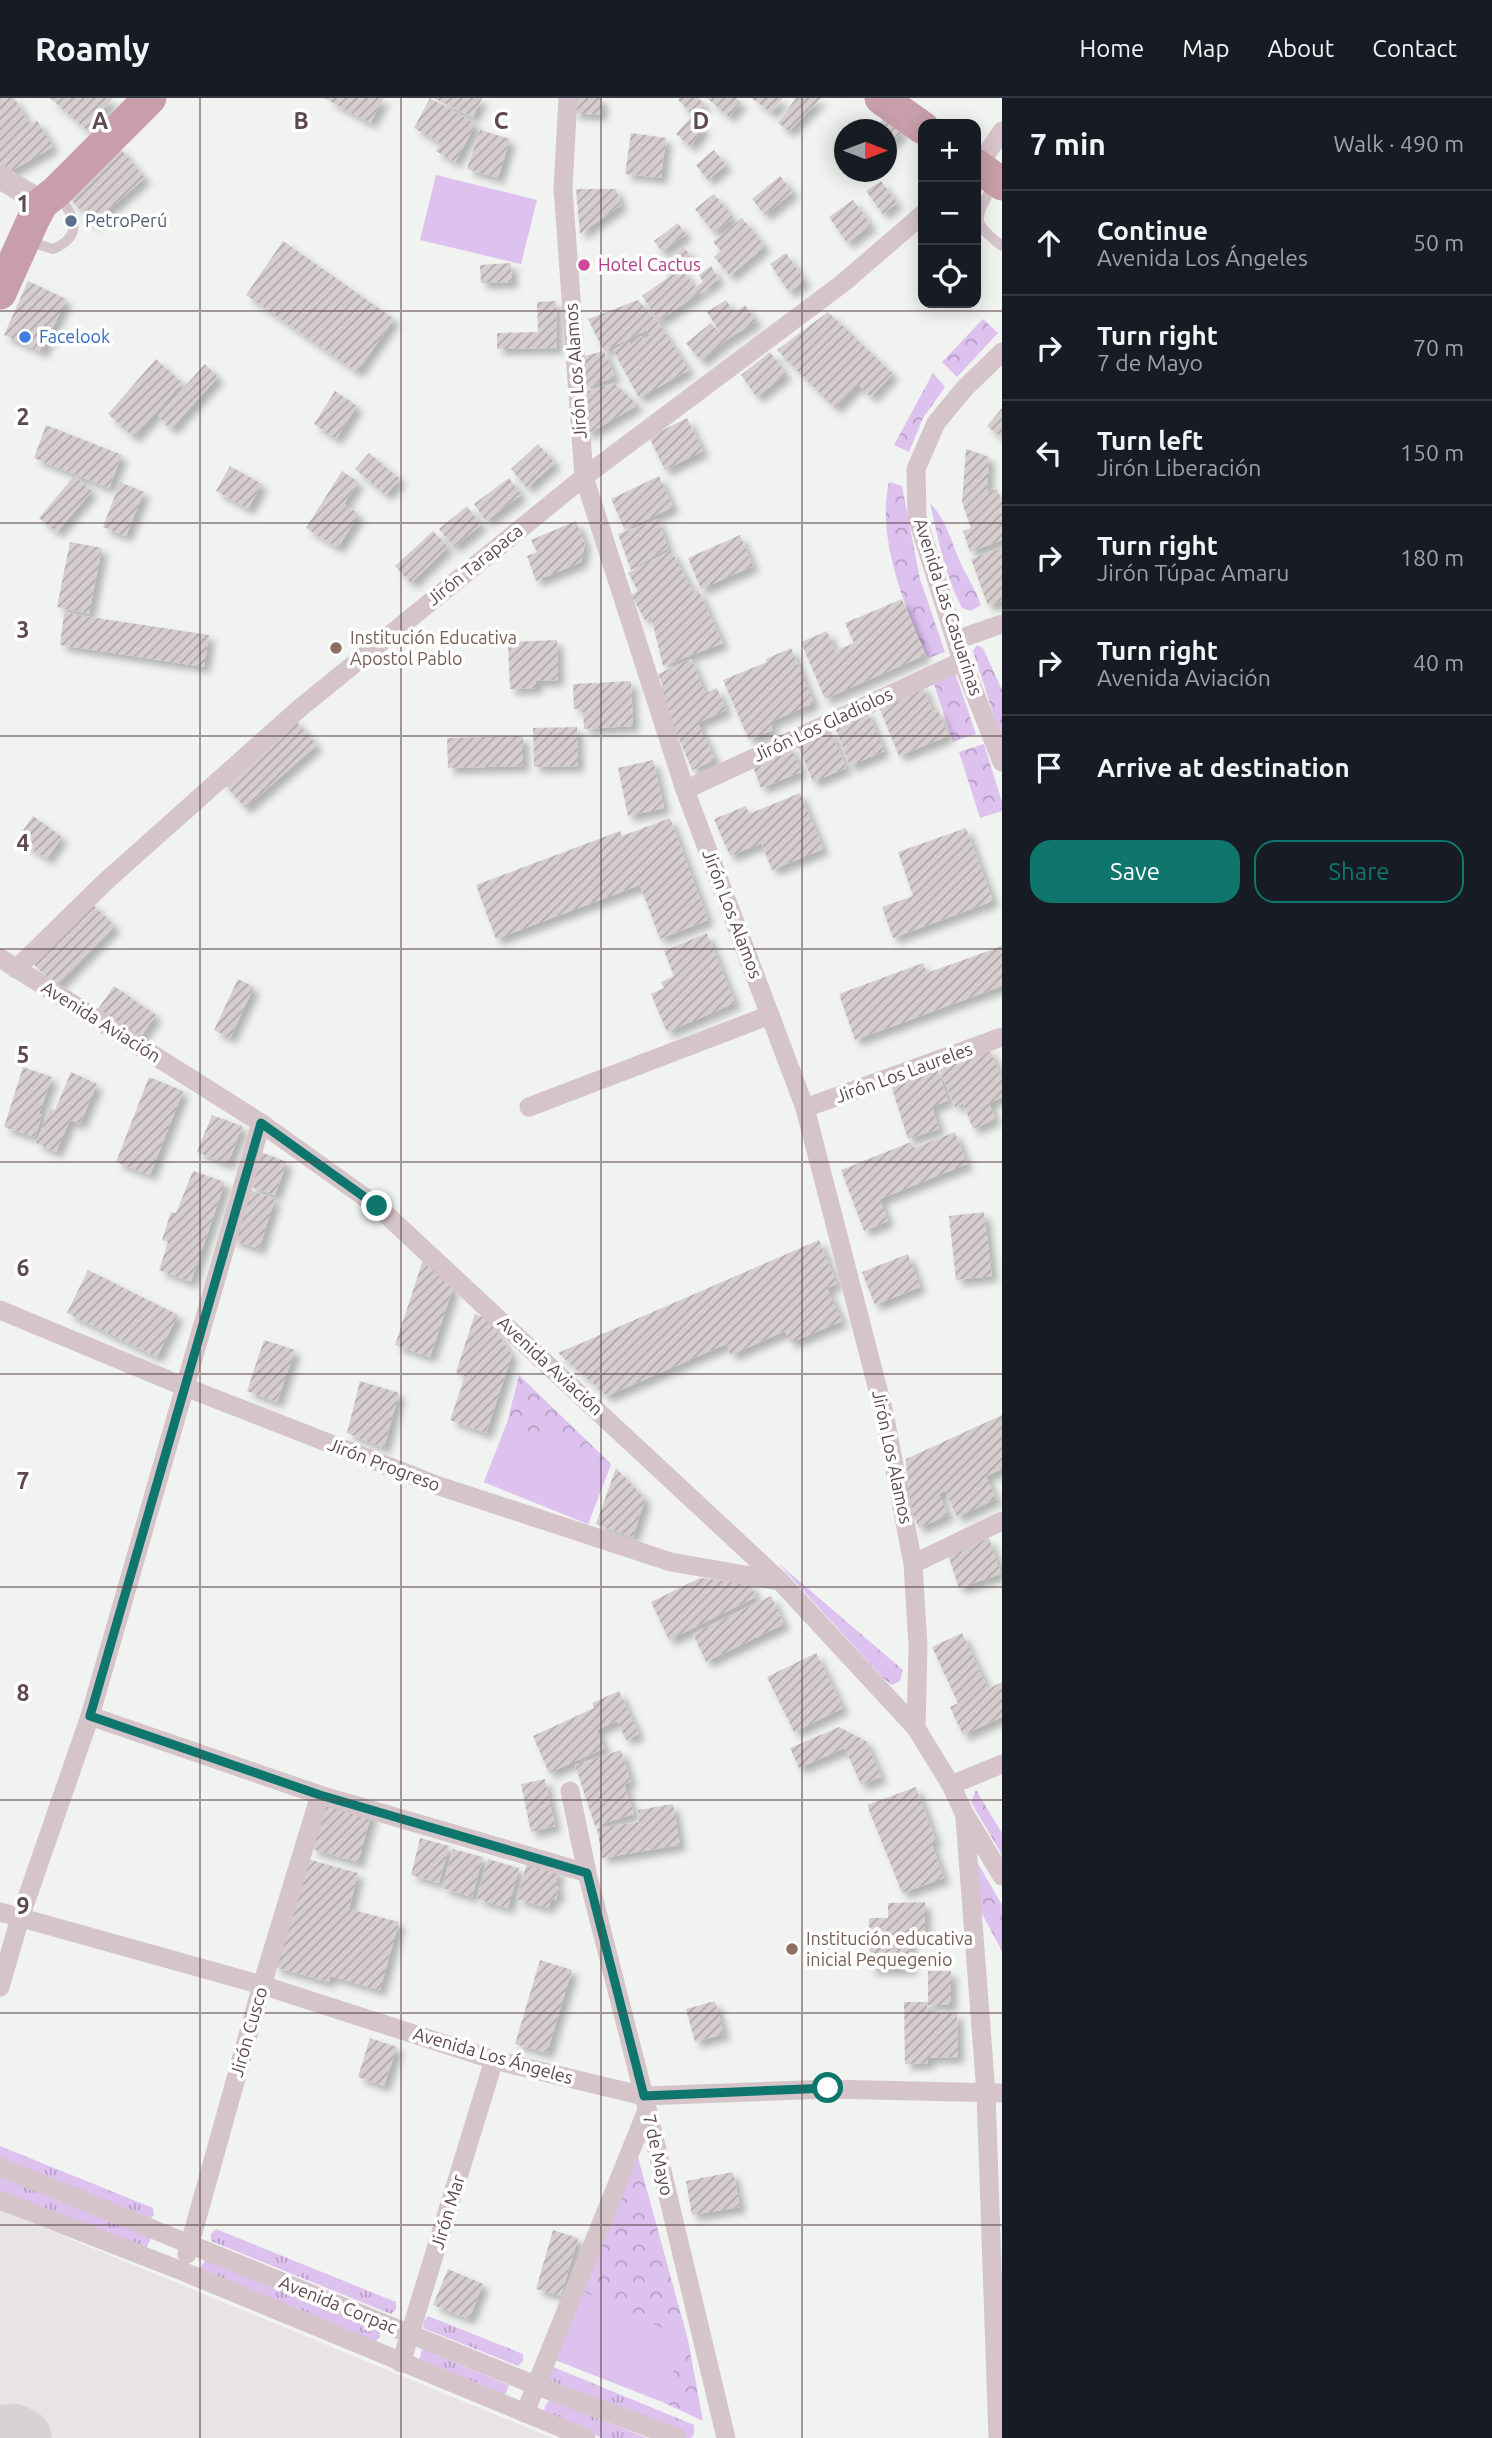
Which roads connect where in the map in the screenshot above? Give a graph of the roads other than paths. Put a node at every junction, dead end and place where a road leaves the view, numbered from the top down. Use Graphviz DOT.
graph roads {
  1 [pos="150,98"];
  2 [pos="568,98"];
  3 [pos="880,98"];
  4 [pos="918,125"];
  5 [pos="1002,131"];
  6 [pos="985,173"];
  7 [pos="0,177"];
  8 [pos="49,198"];
  9 [pos="981,201"];
  10 [pos="918,219"];
  11 [pos="981,231"];
  12 [pos="1002,246"];
  13 [pos="3,280"];
  14 [pos="1002,352"];
  15 [pos="584,477"];
  16 [pos="1002,624"];
  17 [pos="956,640"];
  18 [pos="962,661"];
  19 [pos="1002,762"];
  20 [pos="685,790"];
  21 [pos="8,963"];
  22 [pos="771,1015"];
  23 [pos="1002,1037"];
  24 [pos="529,1107"];
  25 [pos="805,1108"];
  26 [pos="261,1123"];
  27 [pos="0,1310"];
  28 [pos="185,1387"];
  29 [pos="1002,1521"];
  30 [pos="913,1564"];
  31 [pos="780,1581"];
  32 [pos="90,1716"];
  33 [pos="916,1728"];
  34 [pos="1002,1764"];
  35 [pos="951,1785"];
  36 [pos="570,1791"];
  37 [pos="320,1795"];
  38 [pos="964,1814"];
  39 [pos="587,1873"];
  40 [pos="1002,1876"];
  41 [pos="0,1912"];
  42 [pos="20,1918"];
  43 [pos="262,1985"];
  44 [pos="0,1987"];
  45 [pos="494,2060"];
  46 [pos="994,2093"];
  47 [pos="645,2103"];
  48 [pos="0,2167"];
  49 [pos="0,2200"];
  50 [pos="190,2244"];
  51 [pos="182,2271"];
  52 [pos="411,2334"];
  53 [pos="401,2363"];
  54 [pos="535,2385"];
  55 [pos="525,2413"];
  56 [pos="586,2438"];
  57 [pos="677,2438"];
  58 [pos="726,2438"];
  59 [pos="998,2438"];
  1 -- 8 [label="highway"];
  2 -- 15 [label="street, Jirón Los Alamos"];
  3 -- 4 [label="highway"];
  5 -- 6 [label="street"];
  6 -- 9 [label="lane"];
  7 -- 8 [label="street"];
  8 -- 13 [label="highway"];
  10 -- 15 [label="street, Jirón Tarapaca"];
  11 -- 12 [label="lane"];
  14 -- 17 [label="street, Avenida Las Casuarinas"];
  15 -- 20 [label="street, Jirón Los Alamos"];
  15 -- 21 [label="street, Jirón Tarapaca"];
  16 -- 17 [label="street"];
  17 -- 18 [label="street, Avenida Las Casuarinas"];
  18 -- 19 [label="street, Avenida Las Casuarinas"];
  18 -- 20 [label="street, Jirón Los Gladiolos"];
  20 -- 22 [label="street, Jirón Los Alamos"];
  21 -- 26 [label="street, Avenida Aviación"];
  22 -- 24 [label="street"];
  22 -- 25 [label="street, Jirón Los Alamos"];
  23 -- 25 [label="street, Jirón Los Laureles"];
  25 -- 30 [label="street, Jirón Los Alamos"];
  26 -- 28 [label="street"];
  26 -- 31 [label="street, Avenida Aviación"];
  27 -- 28 [label="street, Jirón Progreso"];
  28 -- 31 [label="street, Jirón Progreso"];
  28 -- 32 [label="street"];
  29 -- 30 [label="street"];
  30 -- 33 [label="street, Jirón Los Alamos"];
  31 -- 33 [label="street, Avenida Aviación"];
  32 -- 37 [label="street"];
  32 -- 42 [label="street"];
  33 -- 35 [label="street, Avenida Aviación"];
  34 -- 35 [label="street"];
  35 -- 38 [label="street, Avenida Aviación"];
  36 -- 39 [label="street, 7 de Mayo"];
  37 -- 39 [label="street"];
  37 -- 43 [label="street, Jirón Cusco"];
  38 -- 40 [label="street, Avenida Aviación"];
  38 -- 46 [label="street"];
  39 -- 47 [label="street, 7 de Mayo"];
  41 -- 42 [label="street, Avenida Los Ángeles"];
  42 -- 43 [label="street, Avenida Los Ángeles"];
  42 -- 44 [label="street"];
  43 -- 45 [label="street, Avenida Los Ángeles"];
  43 -- 50 [label="street, Jirón Cusco"];
  45 -- 47 [label="street, Avenida Los Ángeles"];
  45 -- 52 [label="street, Jirón Mar"];
  46 -- 47 [label="street, Avenida Los Ángeles"];
  46 -- 59 [label="street"];
  47 -- 54 [label="street"];
  47 -- 58 [label="street, 7 de Mayo"];
  48 -- 50 [label="street, Avenida Corpac"];
  49 -- 51 [label="street, Avenida Corpac"];
  50 -- 51 [label="street, Jirón Cusco"];
  50 -- 52 [label="street, Avenida Corpac"];
  51 -- 53 [label="street, Avenida Corpac"];
  52 -- 53 [label="street, Jirón Mar"];
  52 -- 54 [label="street, Avenida Corpac"];
  53 -- 55 [label="street, Avenida Corpac"];
  54 -- 55 [label="street"];
  54 -- 57 [label="street, Avenida Corpac"];
  55 -- 56 [label="street, Avenida Corpac"];
}
